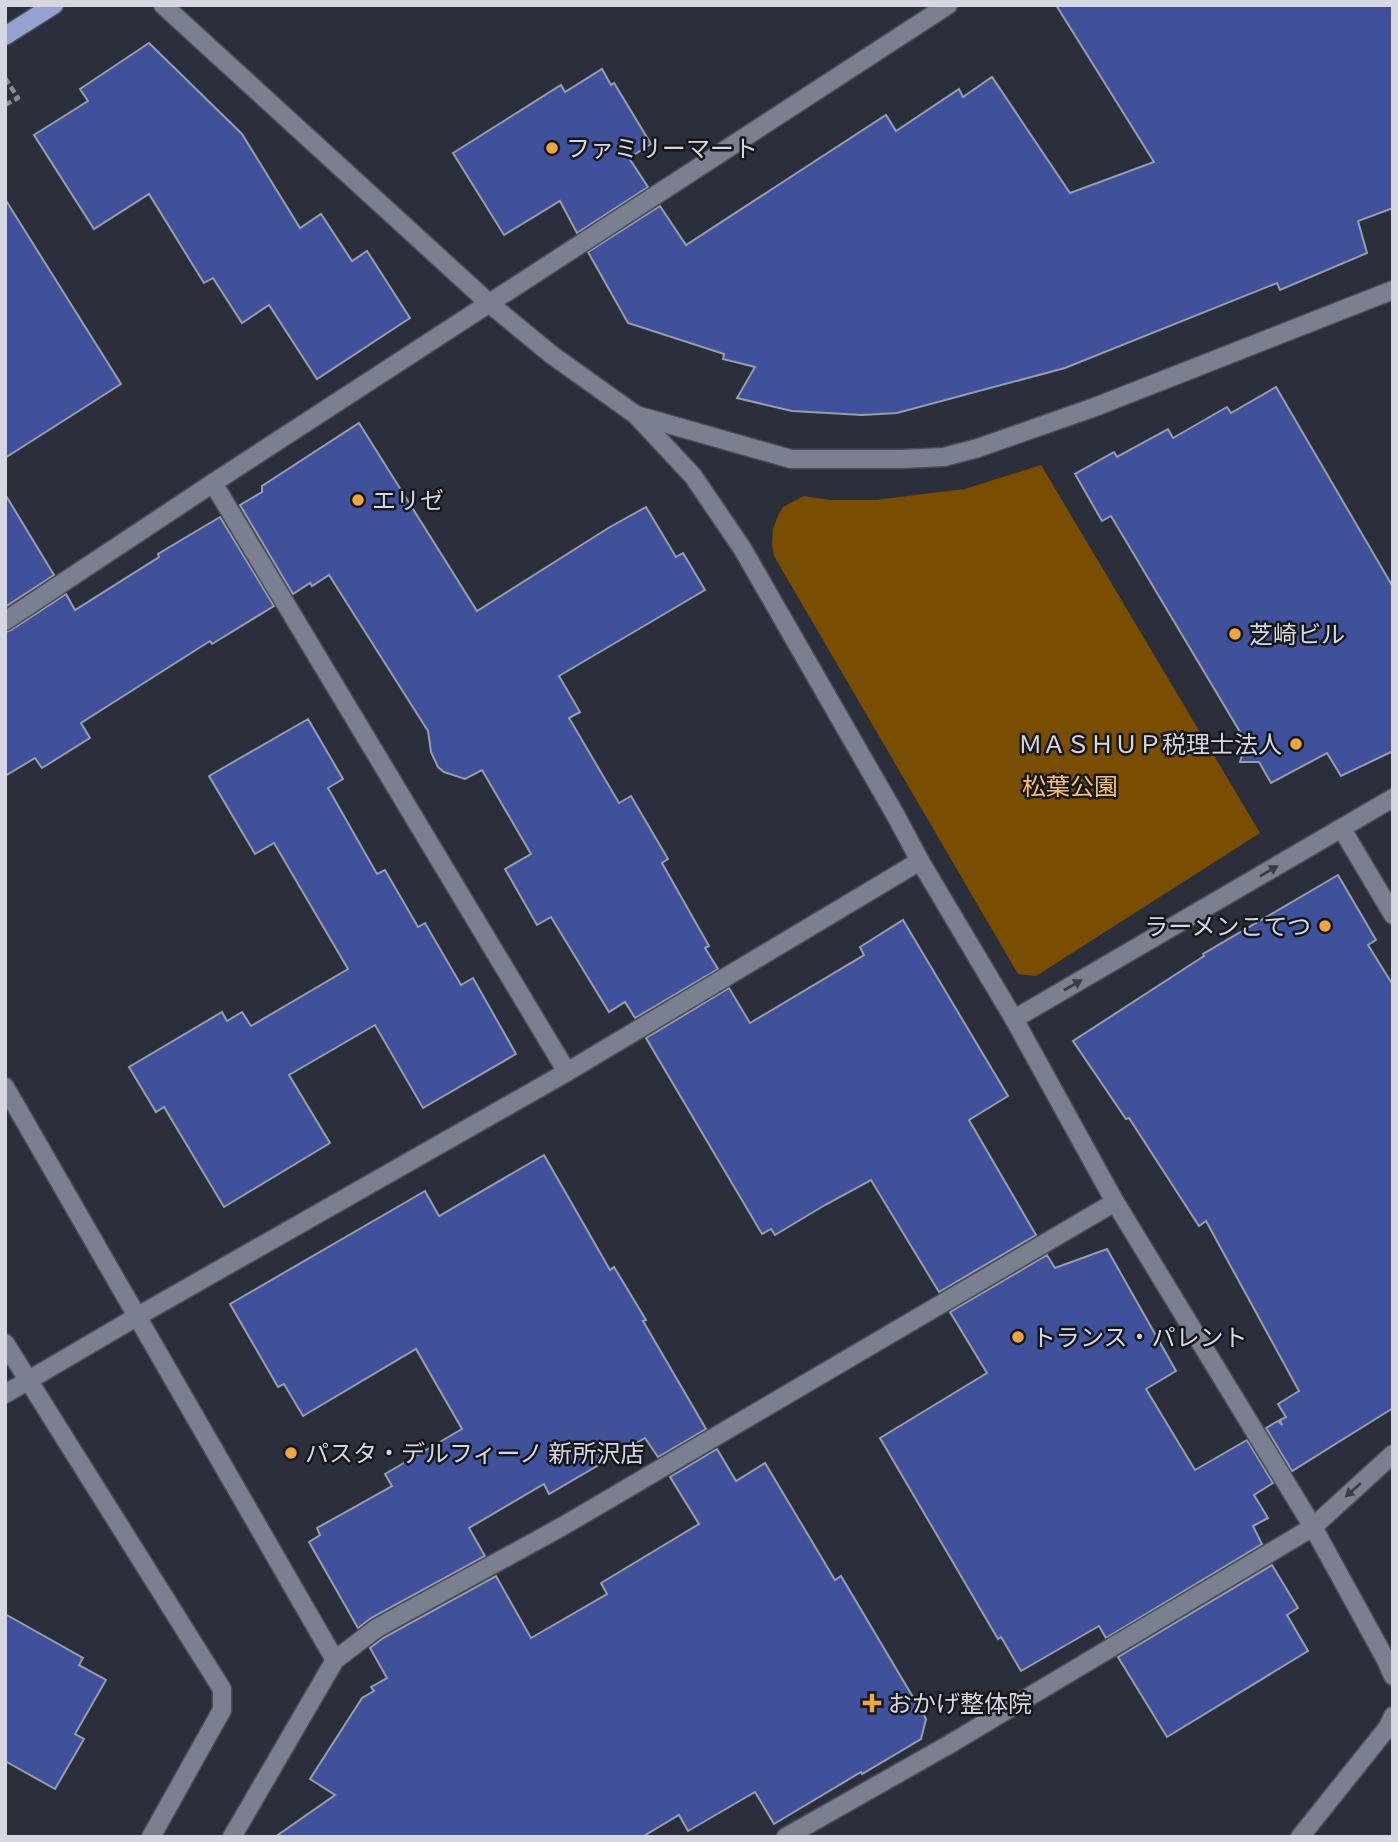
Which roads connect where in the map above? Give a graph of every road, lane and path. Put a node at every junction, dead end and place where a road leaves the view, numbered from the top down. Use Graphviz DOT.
graph roads {
  1 [pos="54,5"];
  2 [pos="163,5"];
  3 [pos="948,5"];
  4 [pos="5,36"];
  5 [pos="5,78"];
  6 [pos="5,105"];
  7 [pos="1393,290"];
  8 [pos="490,304"];
  9 [pos="636,415"];
  10 [pos="213,482"];
  11 [pos="5,621"];
  12 [pos="1393,798"];
  13 [pos="1342,829"];
  14 [pos="919,861"];
  15 [pos="1393,915"];
  16 [pos="1014,1019"];
  17 [pos="567,1072"];
  18 [pos="5,1087"];
  19 [pos="1115,1202"];
  20 [pos="138,1316"];
  21 [pos="5,1343"];
  22 [pos="27,1380"];
  23 [pos="5,1394"];
  24 [pos="1393,1454"];
  25 [pos="1313,1527"];
  26 [pos="335,1660"];
  27 [pos="1393,1676"];
  28 [pos="1393,1716"];
  29 [pos="151,1837"];
  30 [pos="232,1837"];
  31 [pos="786,1837"];
  32 [pos="1300,1837"];
  1 -- 4 [label="main road"];
  2 -- 8 [label="street"];
  3 -- 8 [label="street"];
  5 -- 6 [label="path"];
  7 -- 9 [label="street"];
  8 -- 9 [label="street"];
  8 -- 10 [label="street"];
  9 -- 14 [label="street"];
  10 -- 11 [label="street"];
  10 -- 17 [label="street"];
  12 -- 13 [label="street"];
  13 -- 15 [label="street"];
  16 -- 13 [label="street, one-way"];
  14 -- 16 [label="street"];
  14 -- 17 [label="street"];
  16 -- 19 [label="street"];
  17 -- 20 [label="street"];
  18 -- 20 [label="street"];
  19 -- 25 [label="street"];
  19 -- 26 [label="street"];
  20 -- 22 [label="street"];
  20 -- 26 [label="street"];
  21 -- 22 [label="street"];
  22 -- 23 [label="street"];
  22 -- 29 [label="street"];
  24 -- 25 [label="street, one-way"];
  25 -- 27 [label="street"];
  25 -- 31 [label="street"];
  26 -- 30 [label="street"];
  28 -- 32 [label="street"];
}
